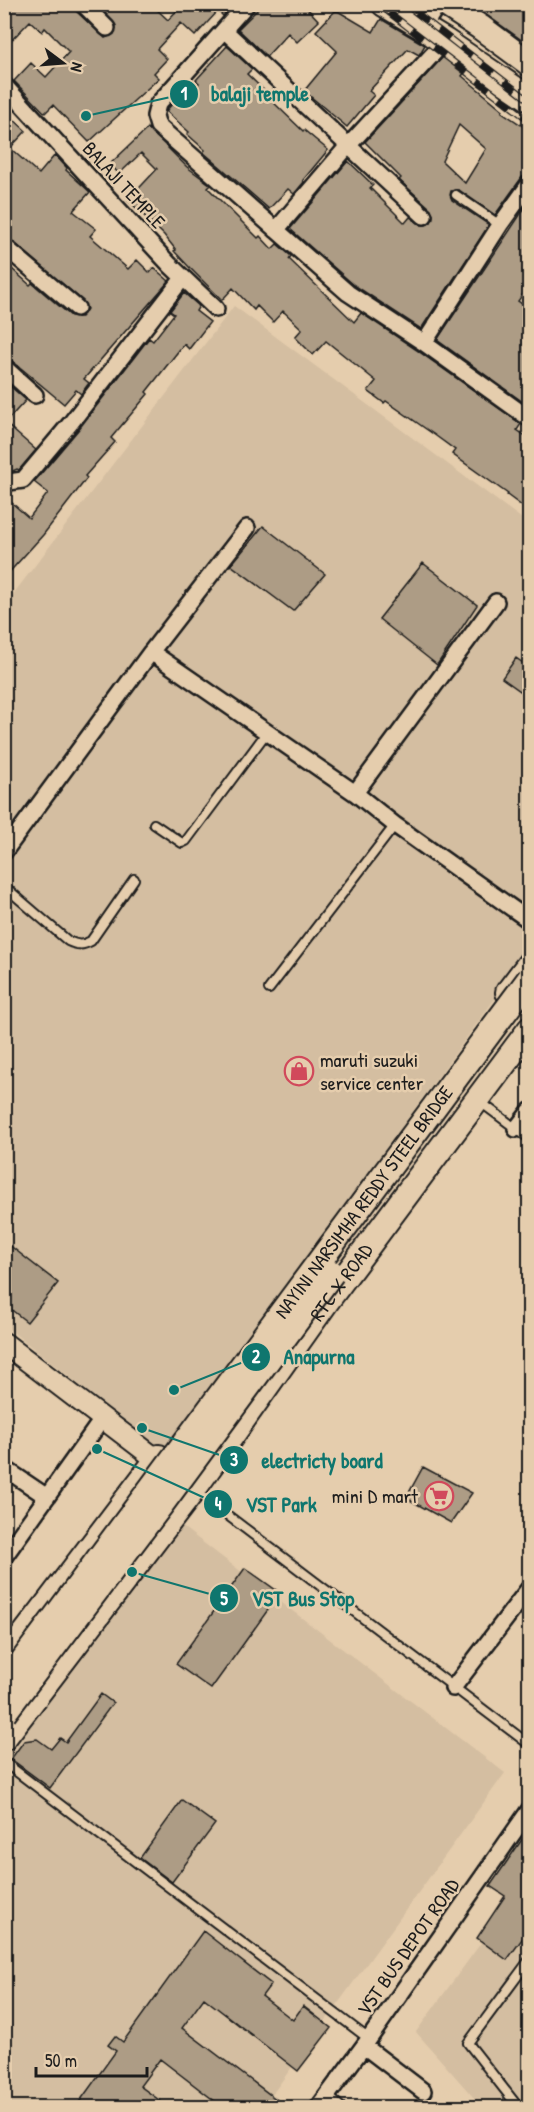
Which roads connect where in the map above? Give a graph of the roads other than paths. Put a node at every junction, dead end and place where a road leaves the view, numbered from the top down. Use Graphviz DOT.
graph roads {
  1 [pos="83,4"];
  2 [pos="247,4"];
  3 [pos="384,4"];
  4 [pos="438,4"];
  5 [pos="445,4"];
  6 [pos="107,28"];
  7 [pos="423,28"];
  8 [pos="224,30"];
  9 [pos="445,41"];
  10 [pos="530,64"];
  11 [pos="4,85"];
  12 [pos="530,99"];
  13 [pos="347,147"];
  14 [pos="530,183"];
  15 [pos="456,195"];
  16 [pos="424,216"];
  17 [pos="500,225"];
  18 [pos="276,230"];
  19 [pos="4,246"];
  20 [pos="183,278"];
  21 [pos="77,308"];
  22 [pos="216,309"];
  23 [pos="424,343"];
  24 [pos="4,367"];
  25 [pos="35,395"];
  26 [pos="530,419"];
  27 [pos="4,480"];
  28 [pos="247,528"];
  29 [pos="496,602"];
  30 [pos="151,652"];
  31 [pos="267,732"];
  32 [pos="355,793"];
  33 [pos="154,824"];
  34 [pos="395,825"];
  35 [pos="4,852"];
  36 [pos="134,879"];
  37 [pos="4,886"];
  38 [pos="530,921"];
  39 [pos="530,963"];
  40 [pos="530,978"];
  41 [pos="269,989"];
  42 [pos="530,1006"];
  43 [pos="530,1029"];
  44 [pos="477,1100"];
  45 [pos="530,1110"];
  46 [pos="516,1129"];
  47 [pos="530,1139"];
  48 [pos="4,1342"];
  49 [pos="103,1418"];
  50 [pos="158,1460"];
  51 [pos="4,1468"];
  52 [pos="194,1489"];
  53 [pos="47,1497"];
  54 [pos="4,1557"];
  55 [pos="530,1587"];
  56 [pos="4,1661"];
  57 [pos="4,1686"];
  58 [pos="453,1688"];
  59 [pos="4,1713"];
  60 [pos="4,1738"];
  61 [pos="530,1745"];
  62 [pos="4,1761"];
  63 [pos="530,1809"];
  64 [pos="530,1959"];
  65 [pos="367,2043"];
  66 [pos="423,2091"];
  67 [pos="322,2101"];
  68 [pos="342,2108"];
  69 [pos="519,2108"];
  1 -- 6 [label="street"];
  2 -- 8 [label="street"];
  3 -- 7 [label="main road"];
  4 -- 7 [label="street"];
  5 -- 10 [label="main road"];
  7 -- 9 [label="main road"];
  8 -- 13 [label="street"];
  8 -- 18 [label="street"];
  9 -- 12 [label="main road"];
  9 -- 13 [label="street"];
  11 -- 20 [label="street, BALAJI TEMPLE"];
  13 -- 16 [label="street"];
  13 -- 18 [label="street"];
  14 -- 17 [label="street"];
  15 -- 17 [label="lane"];
  17 -- 23 [label="street"];
  18 -- 23 [label="street"];
  19 -- 21 [label="street"];
  20 -- 22 [label="street, BALAJI TEMPLE"];
  20 -- 27 [label="street"];
  23 -- 26 [label="street"];
  24 -- 25 [label="street"];
  28 -- 30 [label="street"];
  29 -- 32 [label="street"];
  30 -- 31 [label="street"];
  30 -- 35 [label="street"];
  31 -- 32 [label="street"];
  31 -- 33 [label="lane"];
  32 -- 34 [label="street"];
  34 -- 38 [label="street"];
  34 -- 41 [label="lane"];
  36 -- 37 [label="lane"];
  39 -- 50 [label="main road, RTC X ROAD"];
  40 -- 57 [label="main road, NAYINI NARSIMHA REDDY STEEL BRIDGE, bridge"];
  42 -- 59 [label="main road, NAYINI NARSIMHA REDDY STEEL BRIDGE, bridge"];
  43 -- 44 [label="main road, RTC X ROAD"];
  44 -- 46 [label="lane"];
  44 -- 52 [label="main road, RTC X ROAD"];
  45 -- 46 [label="street"];
  46 -- 47 [label="lane"];
  48 -- 49 [label="street"];
  49 -- 50 [label="street"];
  49 -- 53 [label="street"];
  50 -- 52 [label="street"];
  50 -- 56 [label="main road, RTC X ROAD"];
  51 -- 53 [label="street"];
  52 -- 58 [label="lane"];
  52 -- 60 [label="main road, RTC X ROAD"];
  53 -- 54 [label="street"];
  55 -- 58 [label="street"];
  58 -- 61 [label="lane"];
  62 -- 65 [label="lane"];
  63 -- 65 [label="street, VST BUS DEPOT ROAD"];
  64 -- 69 [label="lane"];
  65 -- 66 [label="street"];
  65 -- 67 [label="street, VST BUS DEPOT ROAD"];
  67 -- 68 [label="lane"];
}
